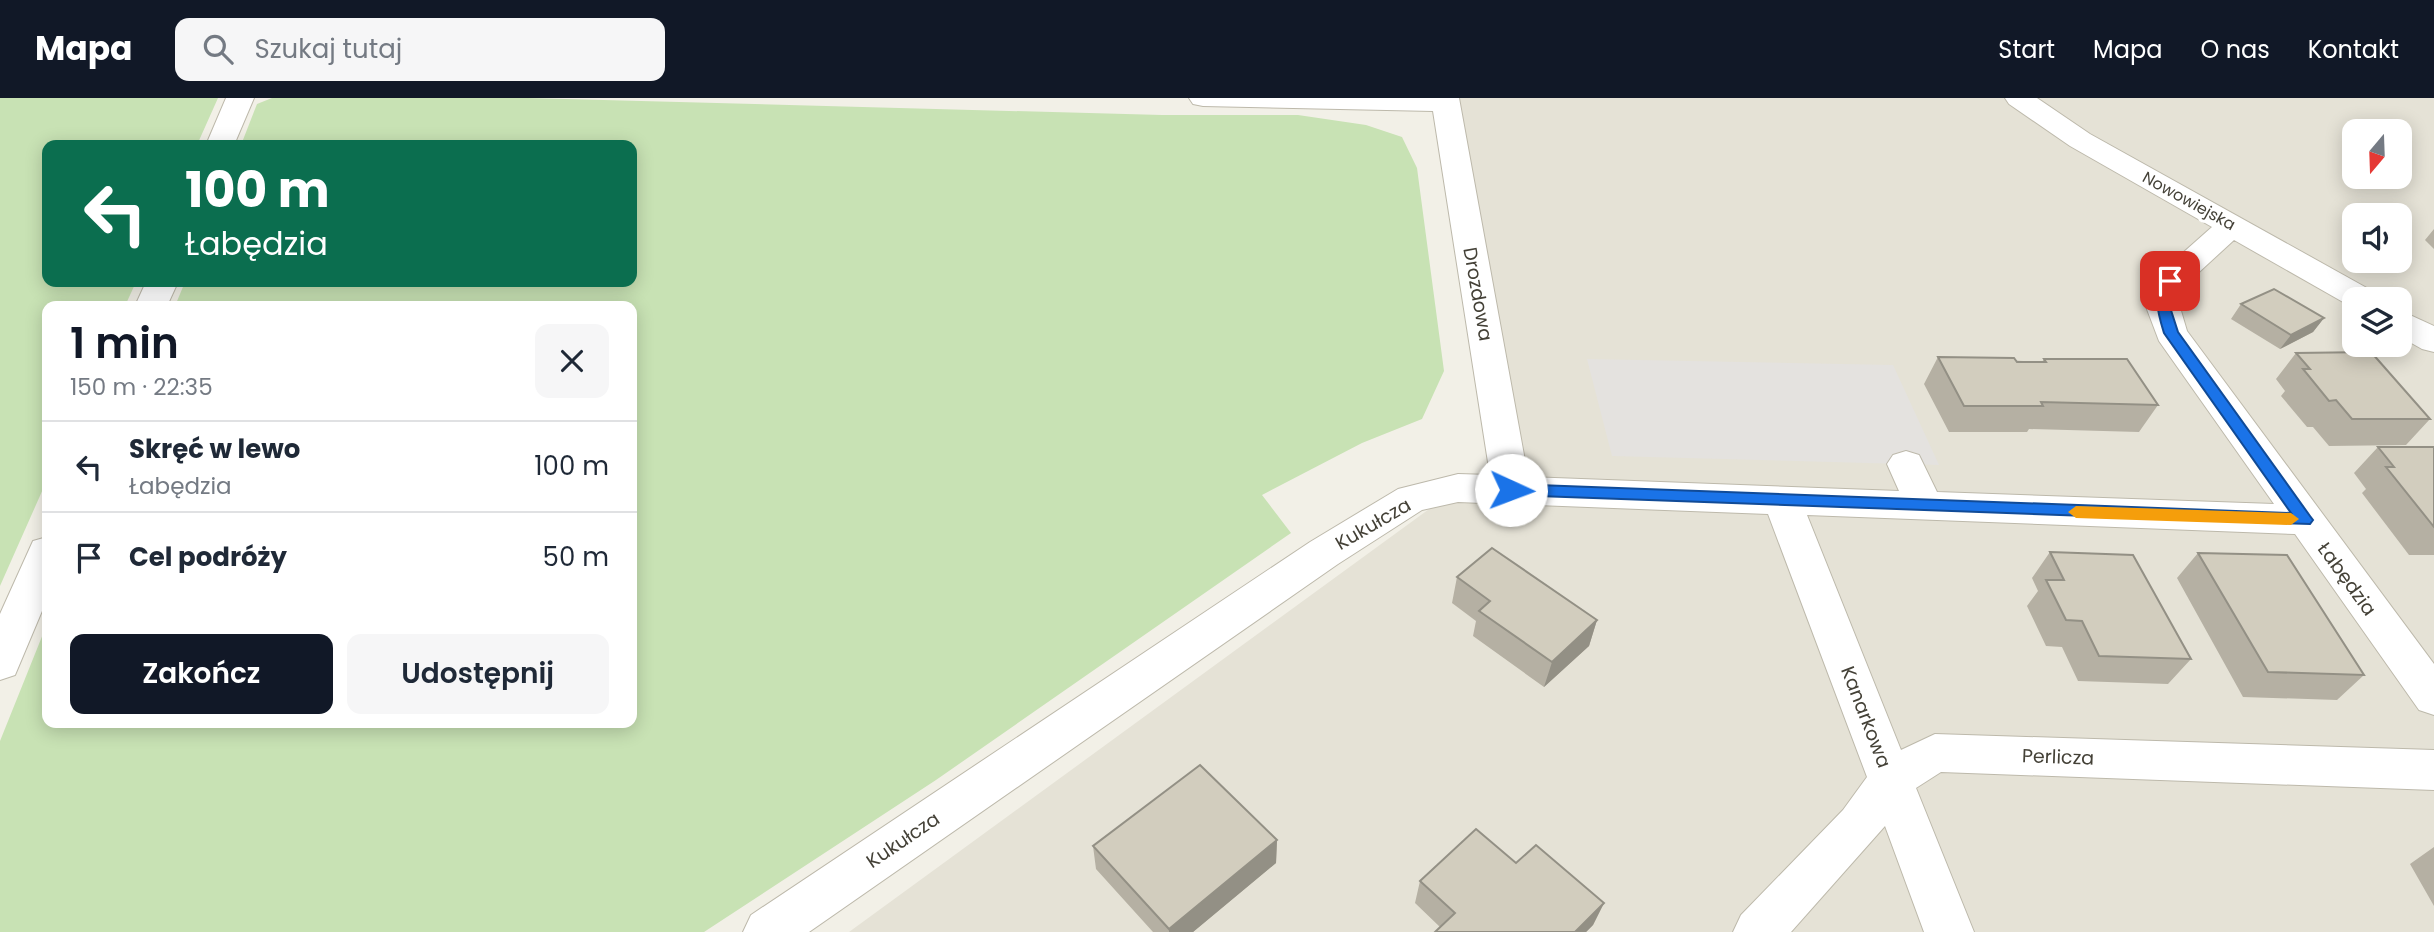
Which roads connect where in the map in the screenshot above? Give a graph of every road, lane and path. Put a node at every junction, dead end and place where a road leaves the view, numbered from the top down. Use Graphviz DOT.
graph roads {
  1 [pos="240,98"];
  2 [pos="1203,98"];
  3 [pos="2020,98"];
  4 [pos="1445,101"];
  5 [pos="222,140"];
  6 [pos="2233,225"];
  7 [pos="2342,288"];
  8 [pos="2412,328"];
  9 [pos="2434,341"];
  10 [pos="1906,464"];
  11 [pos="1511,490"];
  12 [pos="1783,502"];
  13 [pos="1925,506"];
  14 [pos="2305,520"];
  15 [pos="42,564"];
  16 [pos="0,663"];
  17 [pos="2434,697"];
  18 [pos="2434,770"];
  19 [pos="1891,780"];
  20 [pos="768,932"];
  21 [pos="1758,932"];
  22 [pos="1949,932"];
  1 -- 5 [label="street"];
  2 -- 4 [label="street"];
  3 -- 6 [label="street, Nowowiejska"];
  4 -- 11 [label="street, Drozdowa"];
  6 -- 7 [label="street, Nowowiejska"];
  6 -- 14 [label="street, Łabędzia"];
  8 -- 9 [label="street"];
  10 -- 13 [label="street"];
  11 -- 12 [label="street, Kukułcza"];
  11 -- 20 [label="street, Kukułcza"];
  12 -- 13 [label="street, Kukułcza"];
  12 -- 19 [label="street, Kanarkowa"];
  13 -- 14 [label="street, Kukułcza"];
  14 -- 17 [label="street, Łabędzia"];
  15 -- 16 [label="street"];
  18 -- 19 [label="street, Perlicza"];
  19 -- 21 [label="street, Perlicza"];
  19 -- 22 [label="street, Kanarkowa"];
}
